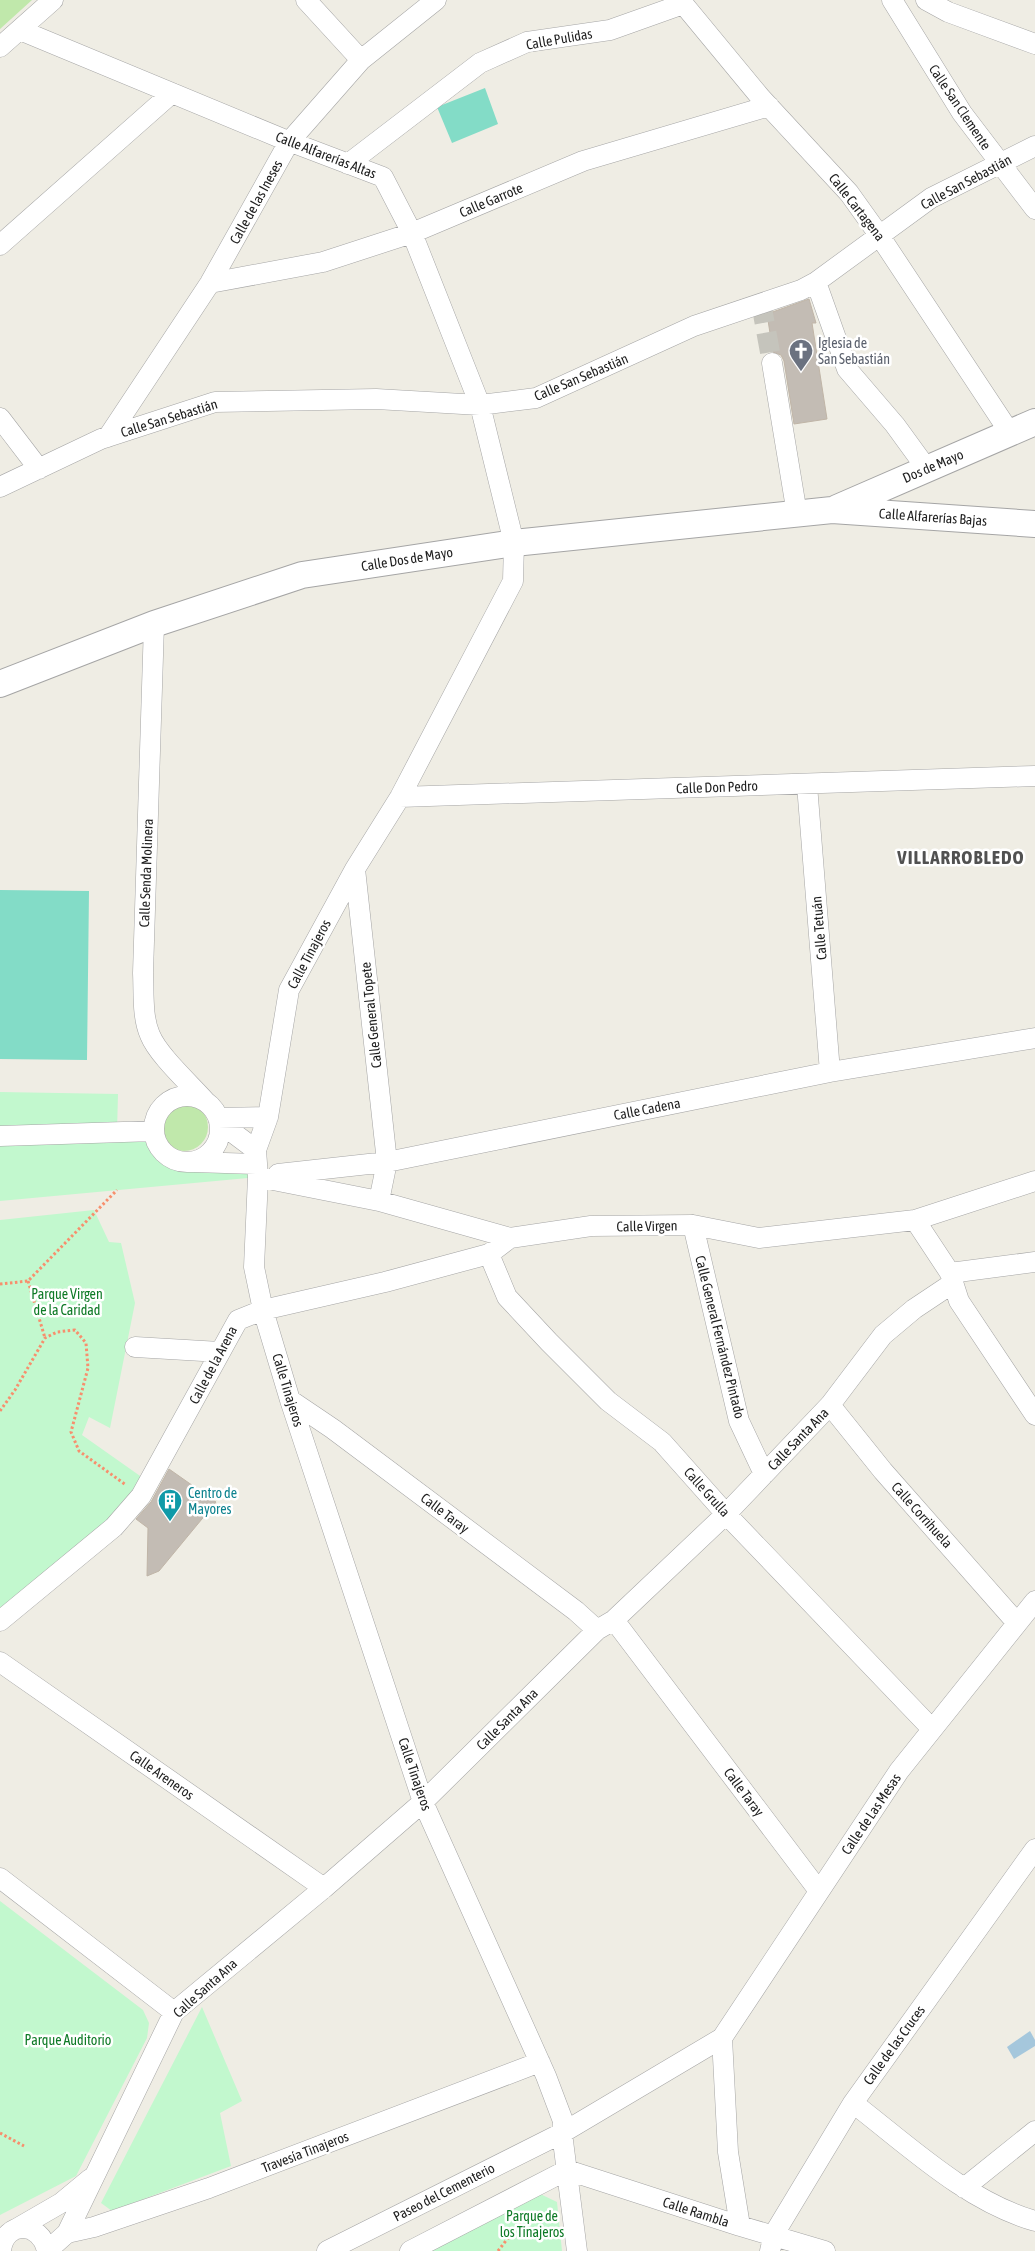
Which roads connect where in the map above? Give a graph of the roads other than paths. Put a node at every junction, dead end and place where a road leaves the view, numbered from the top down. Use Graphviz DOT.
graph roads {
  1 [pos="53,0"];
  2 [pos="306,0"];
  3 [pos="436,0"];
  4 [pos="892,0"];
  5 [pos="926,0"];
  6 [pos="681,2"];
  7 [pos="20,30"];
  8 [pos="1035,44"];
  9 [pos="0,47"];
  10 [pos="361,60"];
  11 [pos="172,93"];
  12 [pos="769,106"];
  13 [pos="289,142"];
  14 [pos="1035,146"];
  15 [pos="348,164"];
  16 [pos="1000,165"];
  17 [pos="1035,209"];
  18 [pos="412,233"];
  19 [pos="879,235"];
  20 [pos="0,245"];
  21 [pos="816,282"];
  22 [pos="210,284"];
  23 [pos="772,363"];
  24 [pos="480,405"];
  25 [pos="0,418"];
  26 [pos="1035,422"];
  27 [pos="1010,433"];
  28 [pos="108,437"];
  29 [pos="39,469"];
  30 [pos="927,469"];
  31 [pos="0,487"];
  32 [pos="832,510"];
  33 [pos="797,514"];
  34 [pos="1035,524"];
  35 [pos="514,543"];
  36 [pos="154,624"];
  37 [pos="0,684"];
  38 [pos="1035,776"];
  39 [pos="807,785"];
  40 [pos="400,797"];
  41 [pos="355,869"];
  42 [pos="1035,1038"];
  43 [pos="830,1072"];
  44 [pos="205,1101"];
  45 [pos="268,1117"];
  46 [pos="219,1120"];
  47 [pos="154,1131"];
  48 [pos="0,1136"];
  49 [pos="192,1162"];
  50 [pos="387,1162"];
  51 [pos="257,1163"];
  52 [pos="1035,1181"];
  53 [pos="378,1201"];
  54 [pos="915,1220"];
  55 [pos="694,1225"];
  56 [pos="510,1238"];
  57 [pos="489,1254"];
  58 [pos="1035,1262"];
  59 [pos="954,1286"];
  60 [pos="264,1310"];
  61 [pos="136,1347"];
  62 [pos="220,1352"];
  63 [pos="290,1400"];
  64 [pos="830,1405"];
  65 [pos="1035,1415"];
  66 [pos="764,1474"];
  67 [pos="726,1514"];
  68 [pos="1035,1601"];
  69 [pos="0,1621"];
  70 [pos="1017,1623"];
  71 [pos="606,1625"];
  72 [pos="0,1662"];
  73 [pos="932,1729"];
  74 [pos="423,1802"];
  75 [pos="1035,1849"];
  76 [pos="0,1878"];
  77 [pos="324,1888"];
  78 [pos="820,1891"];
  79 [pos="174,2012"];
  80 [pos="722,2038"];
  81 [pos="540,2062"];
  82 [pos="853,2103"];
  83 [pos="1035,2131"];
  84 [pos="562,2133"];
  85 [pos="567,2170"];
  86 [pos="94,2176"];
  87 [pos="964,2188"];
  88 [pos="1035,2221"];
  89 [pos="740,2226"];
  90 [pos="67,2232"];
  91 [pos="5,2240"];
  92 [pos="772,2243"];
  93 [pos="48,2251"];
  94 [pos="327,2251"];
  95 [pos="410,2251"];
  96 [pos="577,2251"];
  97 [pos="825,2251"];
  1 -- 7 [label="street"];
  2 -- 10 [label="street"];
  3 -- 10 [label="street, Calle de las Ineses"];
  4 -- 16 [label="street, Calle San Clemente"];
  5 -- 8 [label="street"];
  6 -- 12 [label="street, Calle Cartagena"];
  6 -- 15 [label="street, Calle Pulidas"];
  7 -- 9 [label="street"];
  7 -- 11 [label="street, Calle Alfarerías Altas"];
  10 -- 13 [label="street, Calle de las Ineses"];
  11 -- 13 [label="street, Calle Alfarerías Altas"];
  11 -- 20 [label="street"];
  12 -- 18 [label="street, Calle Garrote"];
  12 -- 19 [label="street, Calle Cartagena"];
  13 -- 15 [label="street, Calle Alfarerías Altas"];
  13 -- 22 [label="street, Calle de las Ineses"];
  14 -- 16 [label="street, Calle San Sebastián"];
  15 -- 18 [label="street, Calle Alfarerías Altas"];
  16 -- 17 [label="street, Calle San Clemente"];
  16 -- 19 [label="street, Calle San Sebastián"];
  18 -- 22 [label="street, Calle Garrote"];
  18 -- 24 [label="street, Calle Alfarerías Altas"];
  19 -- 21 [label="street, Calle San Sebastián"];
  19 -- 27 [label="street, Calle Cartagena"];
  21 -- 24 [label="street, Calle San Sebastián"];
  21 -- 30 [label="street"];
  22 -- 28 [label="street, Calle de las Ineses"];
  23 -- 33 [label="street"];
  24 -- 28 [label="street, Calle San Sebastián"];
  24 -- 35 [label="street, Calle Alfarerías Altas"];
  25 -- 29 [label="street"];
  26 -- 27 [label="street, Dos de Mayo"];
  27 -- 30 [label="street, Dos de Mayo"];
  28 -- 29 [label="street, Calle San Sebastián"];
  29 -- 31 [label="street, Calle San Sebastián"];
  30 -- 32 [label="street, Dos de Mayo"];
  32 -- 33 [label="street, Calle Dos de Mayo"];
  32 -- 34 [label="street, Calle Alfarerías Bajas"];
  33 -- 35 [label="street, Calle Dos de Mayo"];
  35 -- 36 [label="street, Calle Dos de Mayo"];
  35 -- 40 [label="street, Calle Tinajeros"];
  36 -- 37 [label="street, Calle Dos de Mayo"];
  36 -- 44 [label="street, Calle Senda Molinera"];
  38 -- 39 [label="street, Calle Don Pedro"];
  39 -- 40 [label="street, Calle Don Pedro"];
  39 -- 43 [label="street, Calle Tetuán"];
  40 -- 41 [label="street, Calle Tinajeros"];
  41 -- 45 [label="street, Calle Tinajeros"];
  41 -- 50 [label="street, Calle General Topete"];
  42 -- 43 [label="street, Calle Cadena"];
  43 -- 50 [label="street, Calle Cadena"];
  44 -- 46 [label="street"];
  44 -- 47 [label="street"];
  45 -- 46 [label="street"];
  45 -- 51 [label="street, Calle Tinajeros"];
  46 -- 49 [label="street"];
  46 -- 51 [label="street"];
  47 -- 48 [label="street"];
  47 -- 49 [label="street"];
  49 -- 51 [label="street"];
  50 -- 51 [label="street, Calle Cadena"];
  50 -- 53 [label="street, Calle General Topete"];
  51 -- 53 [label="street, Calle Virgen"];
  51 -- 60 [label="street, Calle Tinajeros"];
  52 -- 54 [label="street, Calle Virgen"];
  53 -- 56 [label="street, Calle Virgen"];
  54 -- 55 [label="street, Calle Virgen"];
  54 -- 59 [label="street"];
  55 -- 56 [label="street, Calle Virgen"];
  55 -- 66 [label="street, Calle General Fernández Pintado"];
  56 -- 57 [label="street, Calle de la Arena"];
  57 -- 60 [label="street, Calle de la Arena"];
  57 -- 67 [label="street, Calle Grulla"];
  58 -- 59 [label="street, Calle Santa Ana"];
  59 -- 64 [label="street, Calle Santa Ana"];
  59 -- 65 [label="street"];
  60 -- 62 [label="street, Calle de la Arena"];
  60 -- 63 [label="street, Calle Tinajeros"];
  61 -- 62 [label="street"];
  62 -- 69 [label="street, Calle de la Arena"];
  63 -- 71 [label="street, Calle Taray"];
  63 -- 74 [label="street, Calle Tinajeros"];
  64 -- 66 [label="street, Calle Santa Ana"];
  64 -- 70 [label="street, Calle Corrihuela"];
  66 -- 67 [label="street, Calle Santa Ana"];
  67 -- 71 [label="street, Calle Santa Ana"];
  67 -- 73 [label="street, Calle Grulla"];
  68 -- 70 [label="street, Calle de Las Mesas"];
  70 -- 73 [label="street, Calle de Las Mesas"];
  71 -- 74 [label="street, Calle Santa Ana"];
  71 -- 78 [label="street, Calle Taray"];
  72 -- 77 [label="street, Calle Areneros"];
  73 -- 78 [label="street, Calle de Las Mesas"];
  74 -- 77 [label="street, Calle Santa Ana"];
  74 -- 81 [label="street, Calle Tinajeros"];
  75 -- 82 [label="street, Calle de las Cruces"];
  76 -- 79 [label="street"];
  77 -- 79 [label="street, Calle Santa Ana"];
  78 -- 80 [label="street, Calle de Las Mesas"];
  79 -- 86 [label="street, Calle Santa Ana"];
  80 -- 84 [label="street, Calle de Las Mesas"];
  80 -- 89 [label="street"];
  81 -- 84 [label="street, Calle Tinajeros"];
  81 -- 90 [label="street, Travesía Tinajeros"];
  82 -- 87 [label="street"];
  82 -- 92 [label="street, Calle de las Cruces"];
  83 -- 87 [label="street"];
  84 -- 85 [label="street, Calle Tinajeros"];
  84 -- 94 [label="street, Paseo del Cementerio"];
  85 -- 89 [label="street, Calle Rambla"];
  85 -- 95 [label="street"];
  85 -- 96 [label="street, Calle Tinajeros"];
  86 -- 90 [label="street, Calle Santa Ana"];
  86 -- 91 [label="street, Calle Santa Ana"];
  87 -- 88 [label="street"];
  89 -- 92 [label="street, Calle Rambla"];
  90 -- 93 [label="street, Calle Santa Ana"];
  91 -- 93 [label="street"];
  92 -- 97 [label="street, Calle Rambla"];
}
